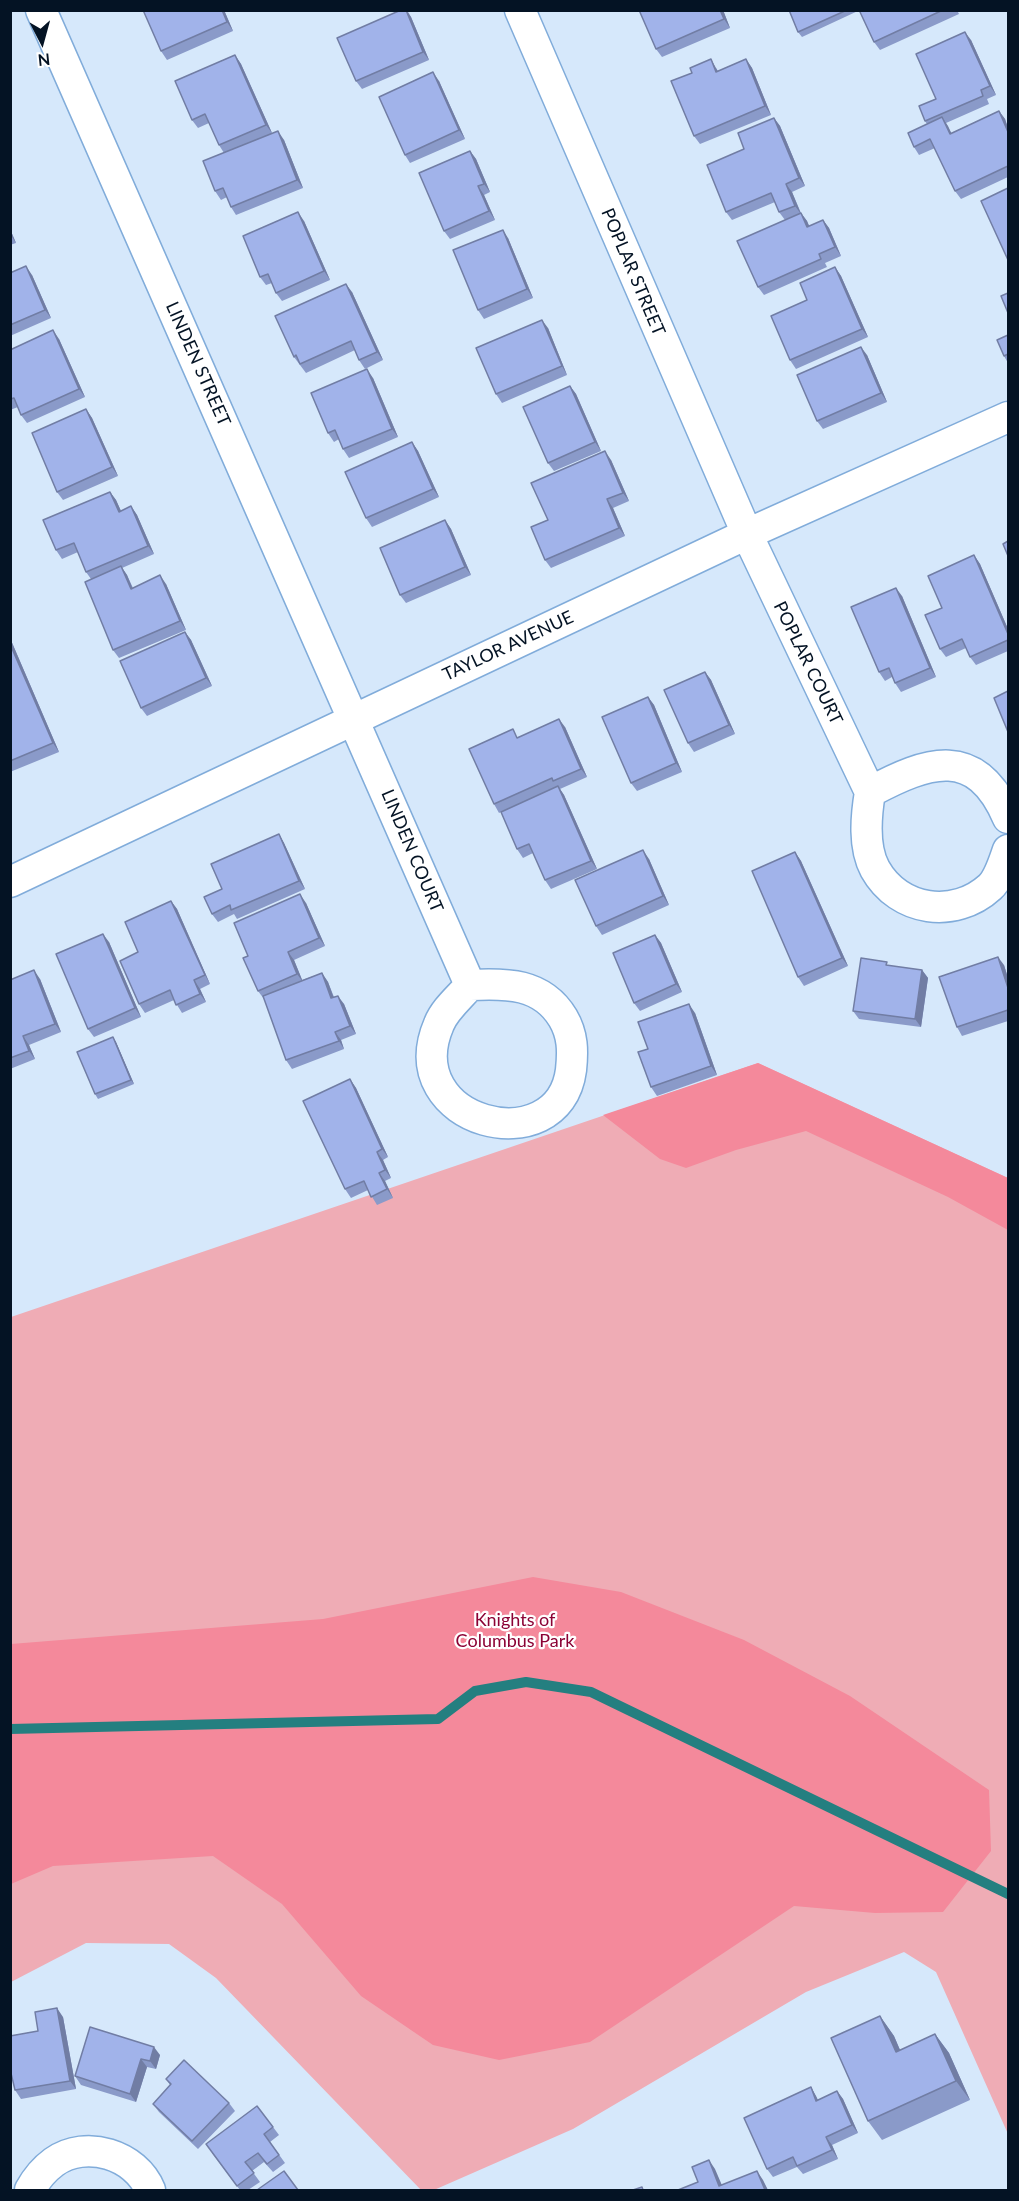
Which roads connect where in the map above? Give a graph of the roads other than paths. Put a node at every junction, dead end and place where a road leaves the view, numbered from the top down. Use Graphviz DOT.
graph roads {
  1 [pos="41,10"];
  2 [pos="520,10"];
  3 [pos="1008,417"];
  4 [pos="747,534"];
  5 [pos="354,718"];
  6 [pos="870,792"];
  7 [pos="1008,818"];
  8 [pos="1008,850"];
  9 [pos="10,882"];
  10 [pos="470,985"];
  11 [pos="30,2190"];
  12 [pos="150,2190"];
  1 -- 5 [label="street, LINDEN STREET"];
  2 -- 4 [label="street, POPLAR STREET"];
  3 -- 4 [label="street, TAYLOR AVENUE"];
  4 -- 5 [label="street, TAYLOR AVENUE"];
  4 -- 6 [label="street, POPLAR COURT"];
  5 -- 9 [label="street, TAYLOR AVENUE"];
  5 -- 10 [label="street, LINDEN COURT"];
  6 -- 7 [label="street"];
  6 -- 8 [label="street"];
  10 -- 10 [label="street"];
  11 -- 12 [label="street"];
}
